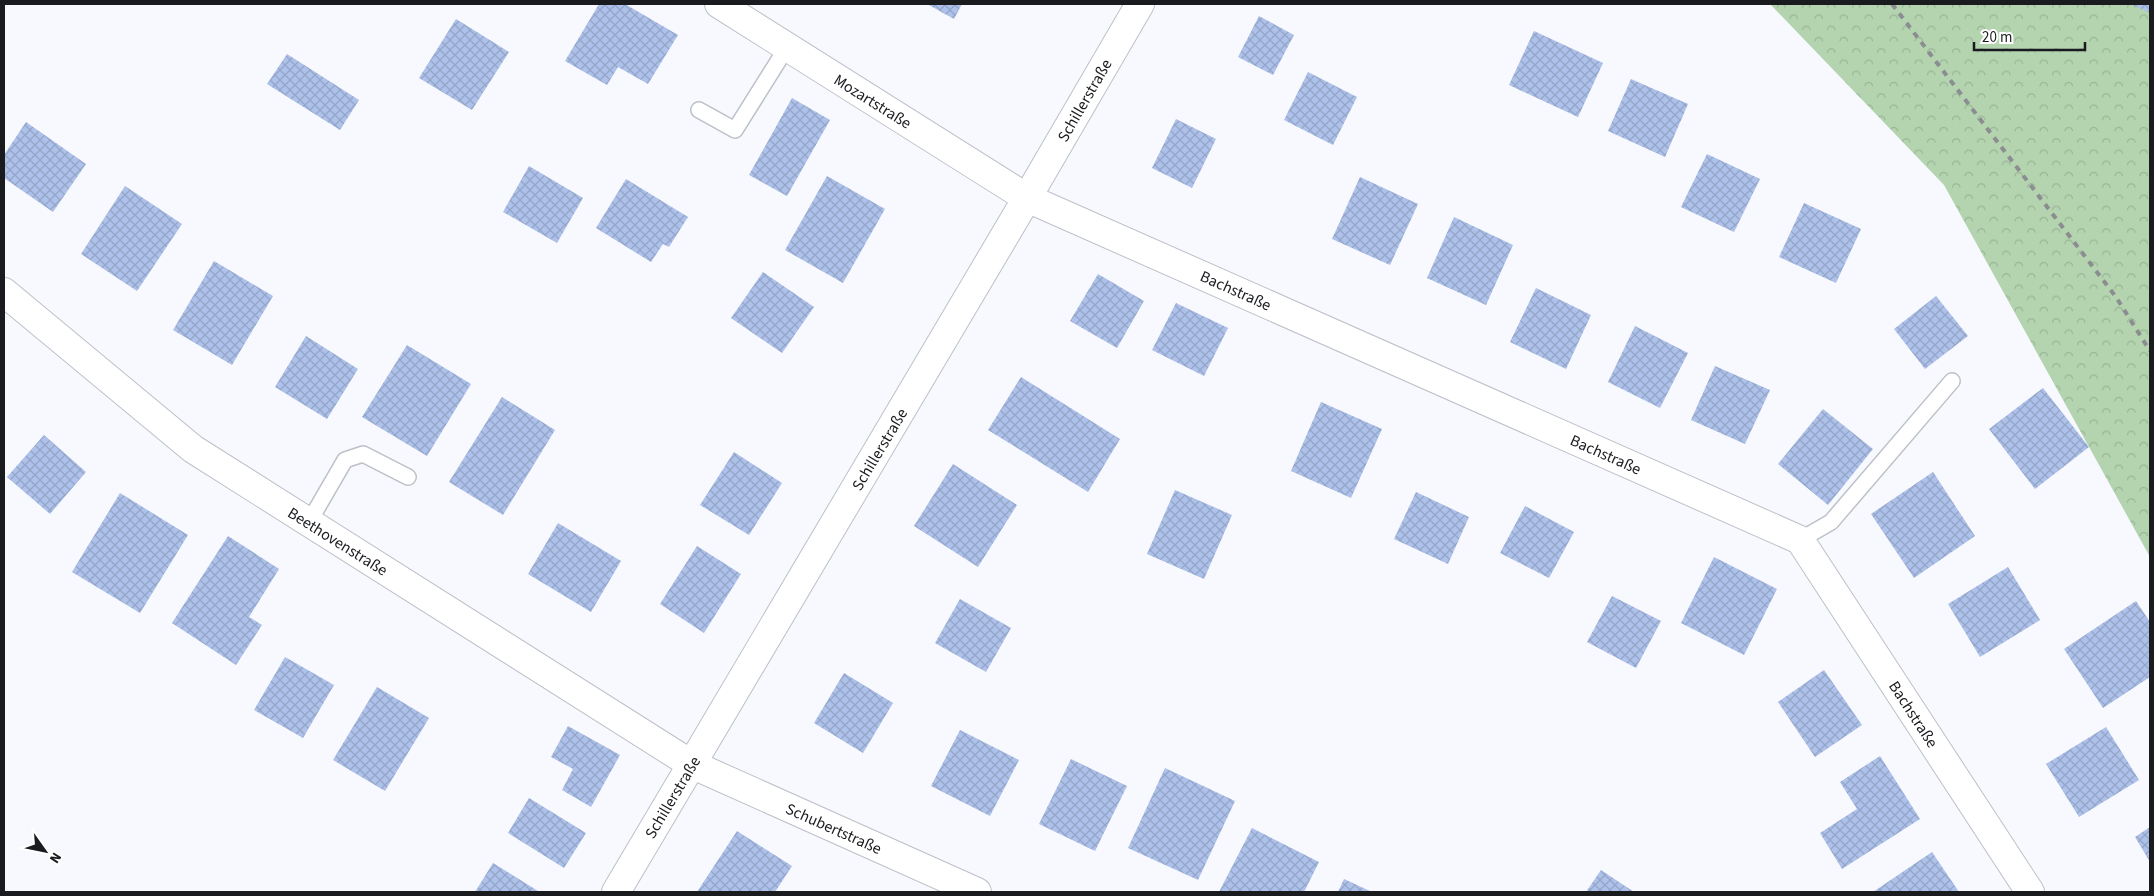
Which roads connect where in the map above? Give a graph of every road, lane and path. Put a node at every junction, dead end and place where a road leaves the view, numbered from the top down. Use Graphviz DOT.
graph roads {
  1 [pos="719,4"];
  2 [pos="1140,4"];
  3 [pos="787,47"];
  4 [pos="699,110"];
  5 [pos="1028,198"];
  6 [pos="4,292"];
  7 [pos="1952,381"];
  8 [pos="408,477"];
  9 [pos="309,522"];
  10 [pos="1800,540"];
  11 [pos="691,764"];
  12 [pos="616,892"];
  13 [pos="977,892"];
  14 [pos="2030,892"];
  1 -- 3 [label="street, Mozartstraße"];
  2 -- 5 [label="street, Schillerstraße"];
  3 -- 4 [label="lane"];
  3 -- 5 [label="street, Mozartstraße"];
  5 -- 10 [label="street, Bachstraße"];
  5 -- 11 [label="street, Schillerstraße"];
  6 -- 9 [label="street, Beethovenstraße"];
  7 -- 10 [label="lane"];
  8 -- 9 [label="lane"];
  9 -- 11 [label="street, Beethovenstraße"];
  10 -- 14 [label="street, Bachstraße"];
  11 -- 12 [label="street, Schillerstraße"];
  11 -- 13 [label="street, Schubertstraße"];
}
